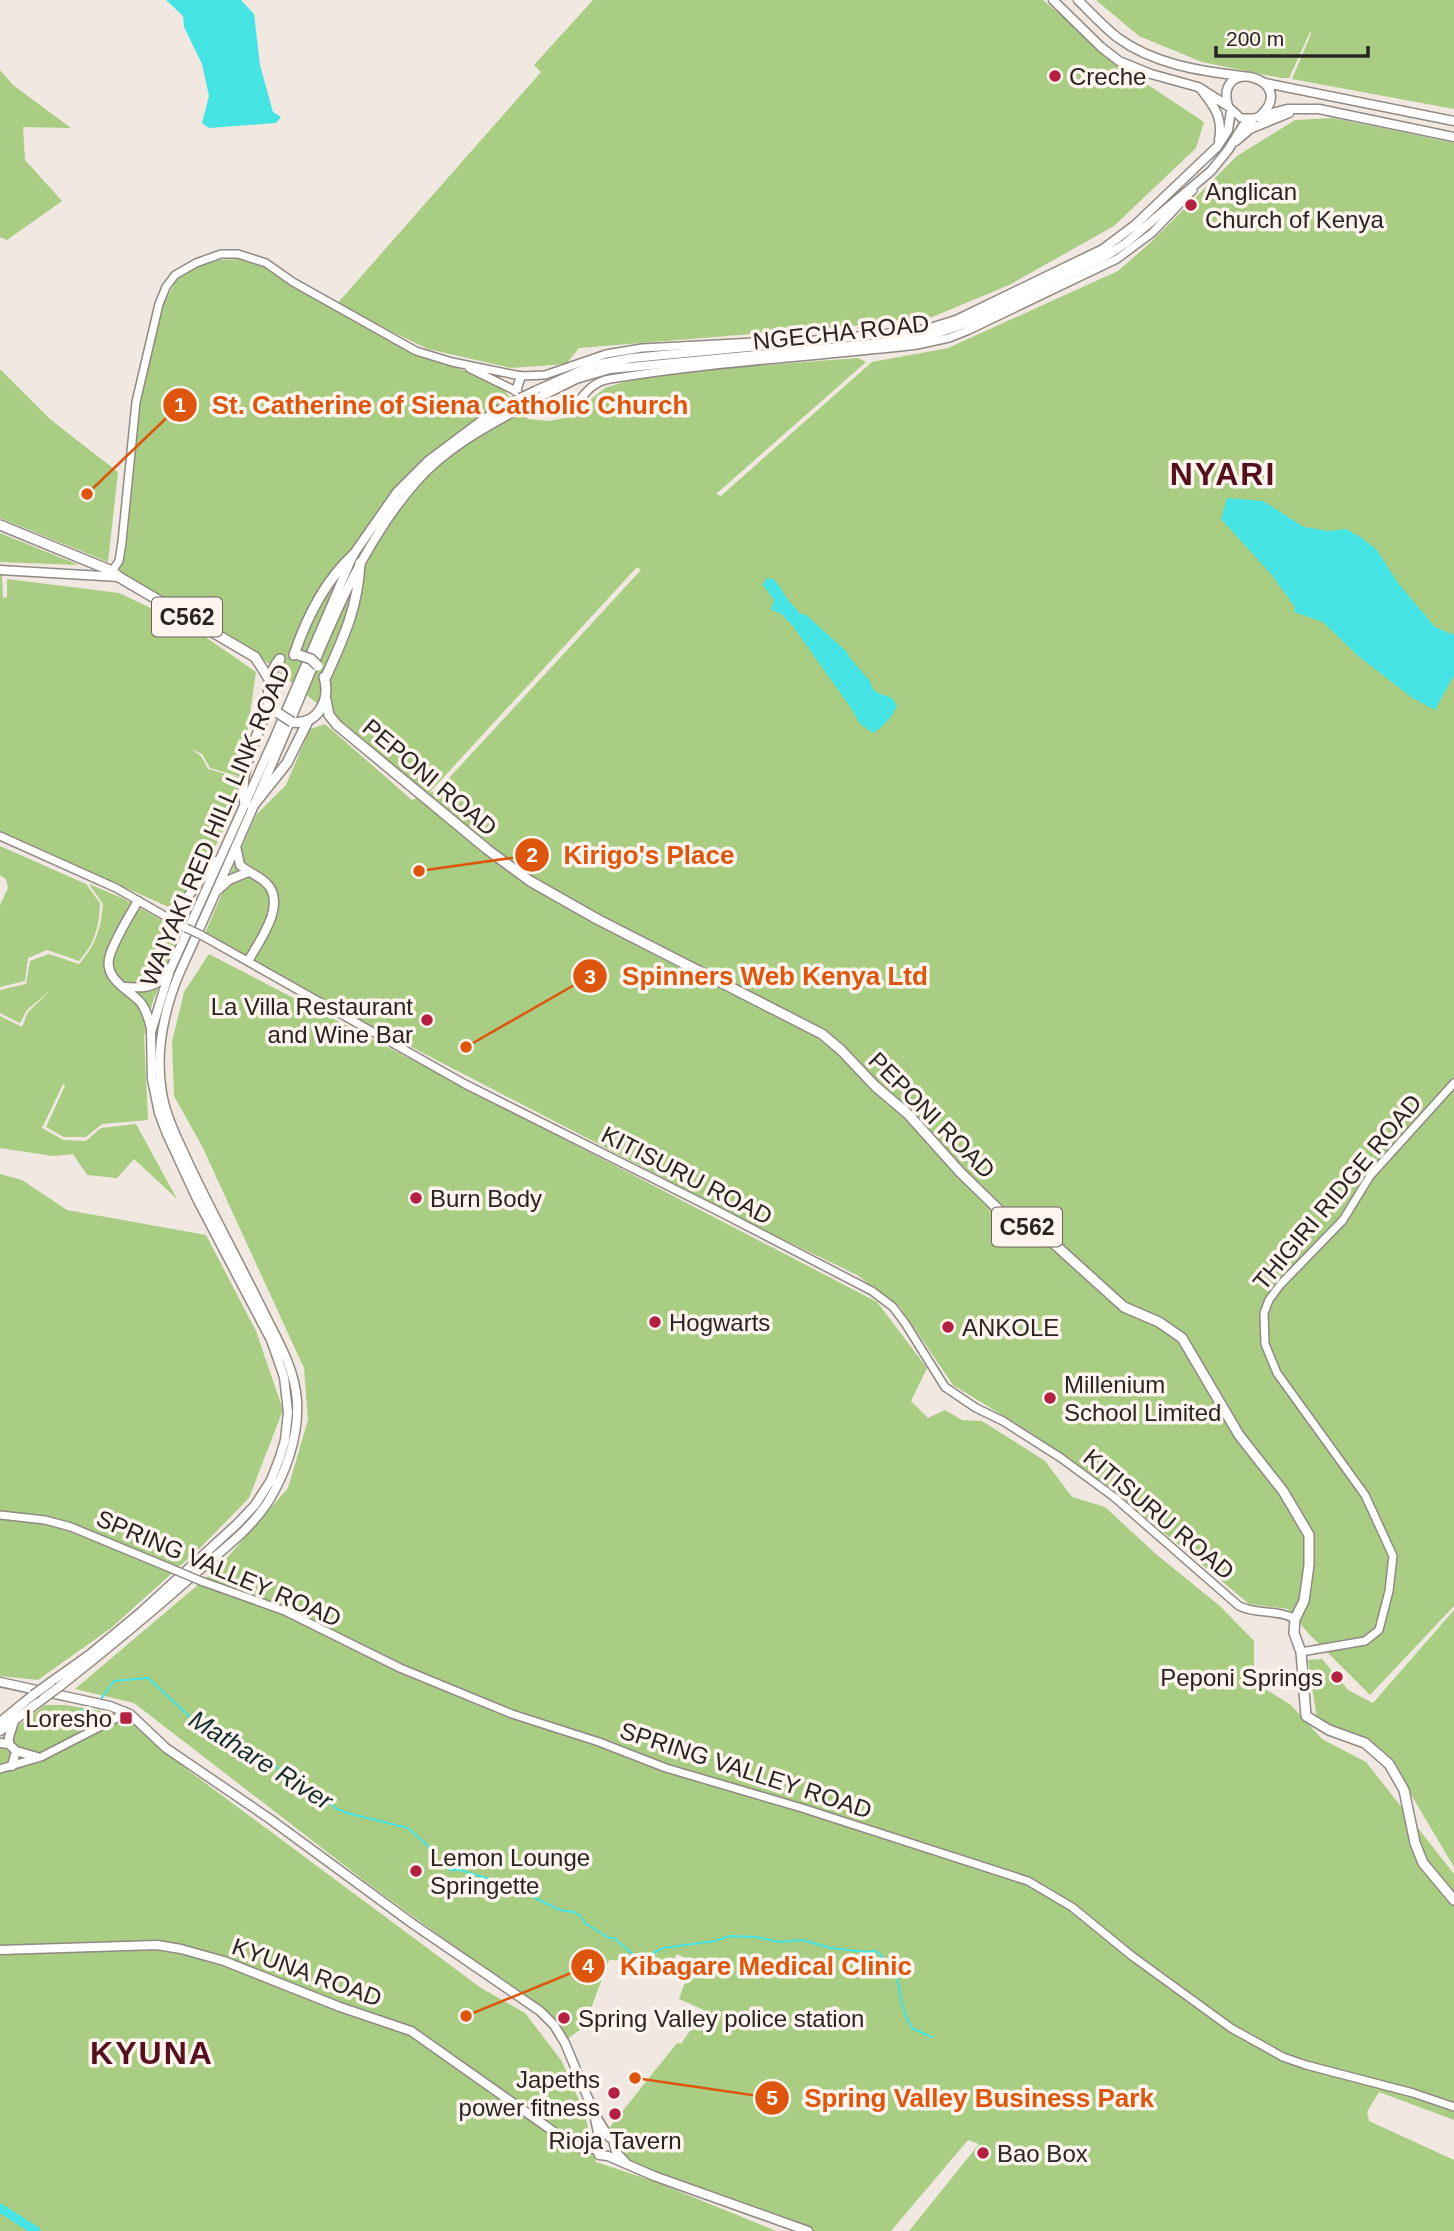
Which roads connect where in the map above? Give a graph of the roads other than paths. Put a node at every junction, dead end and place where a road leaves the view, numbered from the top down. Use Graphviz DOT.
graph roads {
  1 [pos="1052,0"];
  2 [pos="1079,0"];
  3 [pos="1242,76"];
  4 [pos="1265,83"];
  5 [pos="1198,87"];
  6 [pos="1305,108"];
  7 [pos="1229,109"];
  8 [pos="1256,118"];
  9 [pos="1454,121"];
  10 [pos="1454,137"];
  11 [pos="1217,147"];
  12 [pos="1228,150"];
  13 [pos="804,341"];
  14 [pos="786,355"];
  15 [pos="453,362"];
  16 [pos="608,366"];
  17 [pos="522,376"];
  18 [pos="520,398"];
  19 [pos="0,525"];
  20 [pos="352,555"];
  21 [pos="360,563"];
  22 [pos="0,570"];
  23 [pos="115,574"];
  24 [pos="296,655"];
  25 [pos="255,657"];
  26 [pos="280,659"];
  27 [pos="269,679"];
  28 [pos="325,679"];
  29 [pos="326,700"];
  30 [pos="269,702"];
  31 [pos="310,718"];
  32 [pos="334,722"];
  33 [pos="248,805"];
  34 [pos="0,836"];
  35 [pos="236,845"];
  36 [pos="223,853"];
  37 [pos="248,872"];
  38 [pos="214,895"];
  39 [pos="138,901"];
  40 [pos="170,919"];
  41 [pos="248,961"];
  42 [pos="170,970"];
  43 [pos="123,987"];
  44 [pos="151,1032"];
  45 [pos="1454,1083"];
  46 [pos="0,1515"];
  47 [pos="1295,1619"];
  48 [pos="1300,1652"];
  49 [pos="0,1682"];
  50 [pos="55,1684"];
  51 [pos="124,1711"];
  52 [pos="14,1721"];
  53 [pos="0,1722"];
  54 [pos="0,1731"];
  55 [pos="8,1746"];
  56 [pos="37,1757"];
  57 [pos="12,1766"];
  58 [pos="0,1769"];
  59 [pos="1454,1900"];
  60 [pos="0,1950"];
  61 [pos="1454,2106"];
  62 [pos="599,2141"];
  63 [pos="611,2153"];
  64 [pos="808,2231"];
  1 -- 5 [label="main road"];
  2 -- 3 [label="main road"];
  3 -- 4 [label="main road"];
  3 -- 7 [label="main road"];
  4 -- 8 [label="main road"];
  4 -- 9 [label="main road"];
  5 -- 7 [label="main road"];
  5 -- 11 [label="main road"];
  6 -- 8 [label="main road"];
  6 -- 10 [label="main road"];
  6 -- 12 [label="main road"];
  7 -- 8 [label="street"];
  7 -- 11 [label="main road"];
  8 -- 12 [label="main road"];
  11 -- 13 [label="main road"];
  12 -- 14 [label="main road"];
  13 -- 16 [label="main road"];
  13 -- 17 [label="street, NGECHA ROAD"];
  14 -- 16 [label="main road"];
  14 -- 18 [label="street, NGECHA ROAD"];
  15 -- 17 [label="street, NGECHA ROAD"];
  15 -- 18 [label="street, NGECHA ROAD"];
  15 -- 23 [label="street, NGECHA ROAD"];
  16 -- 18 [label="main road, bridge"];
  17 -- 18 [label="main road"];
  18 -- 20 [label="main road, WAIYAKI RED HILL LINK ROAD"];
  18 -- 21 [label="main road, WAIYAKI RED HILL LINK ROAD"];
  19 -- 23 [label="main road, C562"];
  20 -- 24 [label="main road"];
  20 -- 33 [label="main road, WAIYAKI RED HILL LINK ROAD"];
  21 -- 28 [label="main road"];
  21 -- 33 [label="main road, WAIYAKI RED HILL LINK ROAD"];
  22 -- 23 [label="main road"];
  23 -- 25 [label="main road, C562"];
  24 -- 26 [label="main road"];
  24 -- 28 [label="main road, bridge"];
  25 -- 26 [label="main road, C562"];
  25 -- 27 [label="main road, C562"];
  26 -- 27 [label="main road"];
  27 -- 30 [label="main road"];
  28 -- 29 [label="main road"];
  29 -- 31 [label="main road"];
  29 -- 32 [label="main road, PEPONI ROAD"];
  30 -- 31 [label="main road, bridge"];
  30 -- 33 [label="main road"];
  31 -- 32 [label="main road, PEPONI ROAD / C562"];
  31 -- 33 [label="main road"];
  32 -- 47 [label="main road, PEPONI ROAD / C562"];
  33 -- 35 [label="main road, WAIYAKI RED HILL LINK ROAD"];
  33 -- 36 [label="main road, WAIYAKI RED HILL LINK ROAD"];
  34 -- 39 [label="street, KITISURU ROAD"];
  35 -- 37 [label="main road"];
  35 -- 38 [label="main road, WAIYAKI RED HILL LINK ROAD"];
  36 -- 40 [label="main road"];
  36 -- 42 [label="main road, WAIYAKI RED HILL LINK ROAD"];
  37 -- 38 [label="main road"];
  37 -- 41 [label="main road"];
  38 -- 50 [label="main road, WAIYAKI RED HILL LINK ROAD"];
  39 -- 40 [label="street, KITISURU ROAD"];
  39 -- 43 [label="main road"];
  40 -- 41 [label="street, KITISURU ROAD, bridge"];
  41 -- 47 [label="street, KITISURU ROAD"];
  42 -- 43 [label="main road"];
  42 -- 44 [label="main road, WAIYAKI RED HILL LINK ROAD"];
  43 -- 44 [label="main road"];
  44 -- 50 [label="main road, WAIYAKI RED HILL LINK ROAD"];
  45 -- 48 [label="street, THIGIRI RIDGE ROAD"];
  46 -- 61 [label="street, SPRING VALLEY ROAD, bridge"];
  47 -- 48 [label="main road, PEPONI ROAD / C562"];
  48 -- 59 [label="main road, PEPONI ROAD / C562"];
  49 -- 51 [label="main road"];
  50 -- 52 [label="main road, bridge"];
  50 -- 53 [label="main road, bridge"];
  51 -- 56 [label="street"];
  51 -- 62 [label="main road"];
  52 -- 54 [label="main road"];
  52 -- 55 [label="main road"];
  55 -- 56 [label="main road"];
  55 -- 57 [label="main road"];
  56 -- 57 [label="street"];
  57 -- 58 [label="street"];
  60 -- 62 [label="main road, KYUNA ROAD"];
  62 -- 63 [label="main road, KYUNA ROAD"];
  62 -- 63 [label="main road"];
  63 -- 64 [label="main road"];
}
